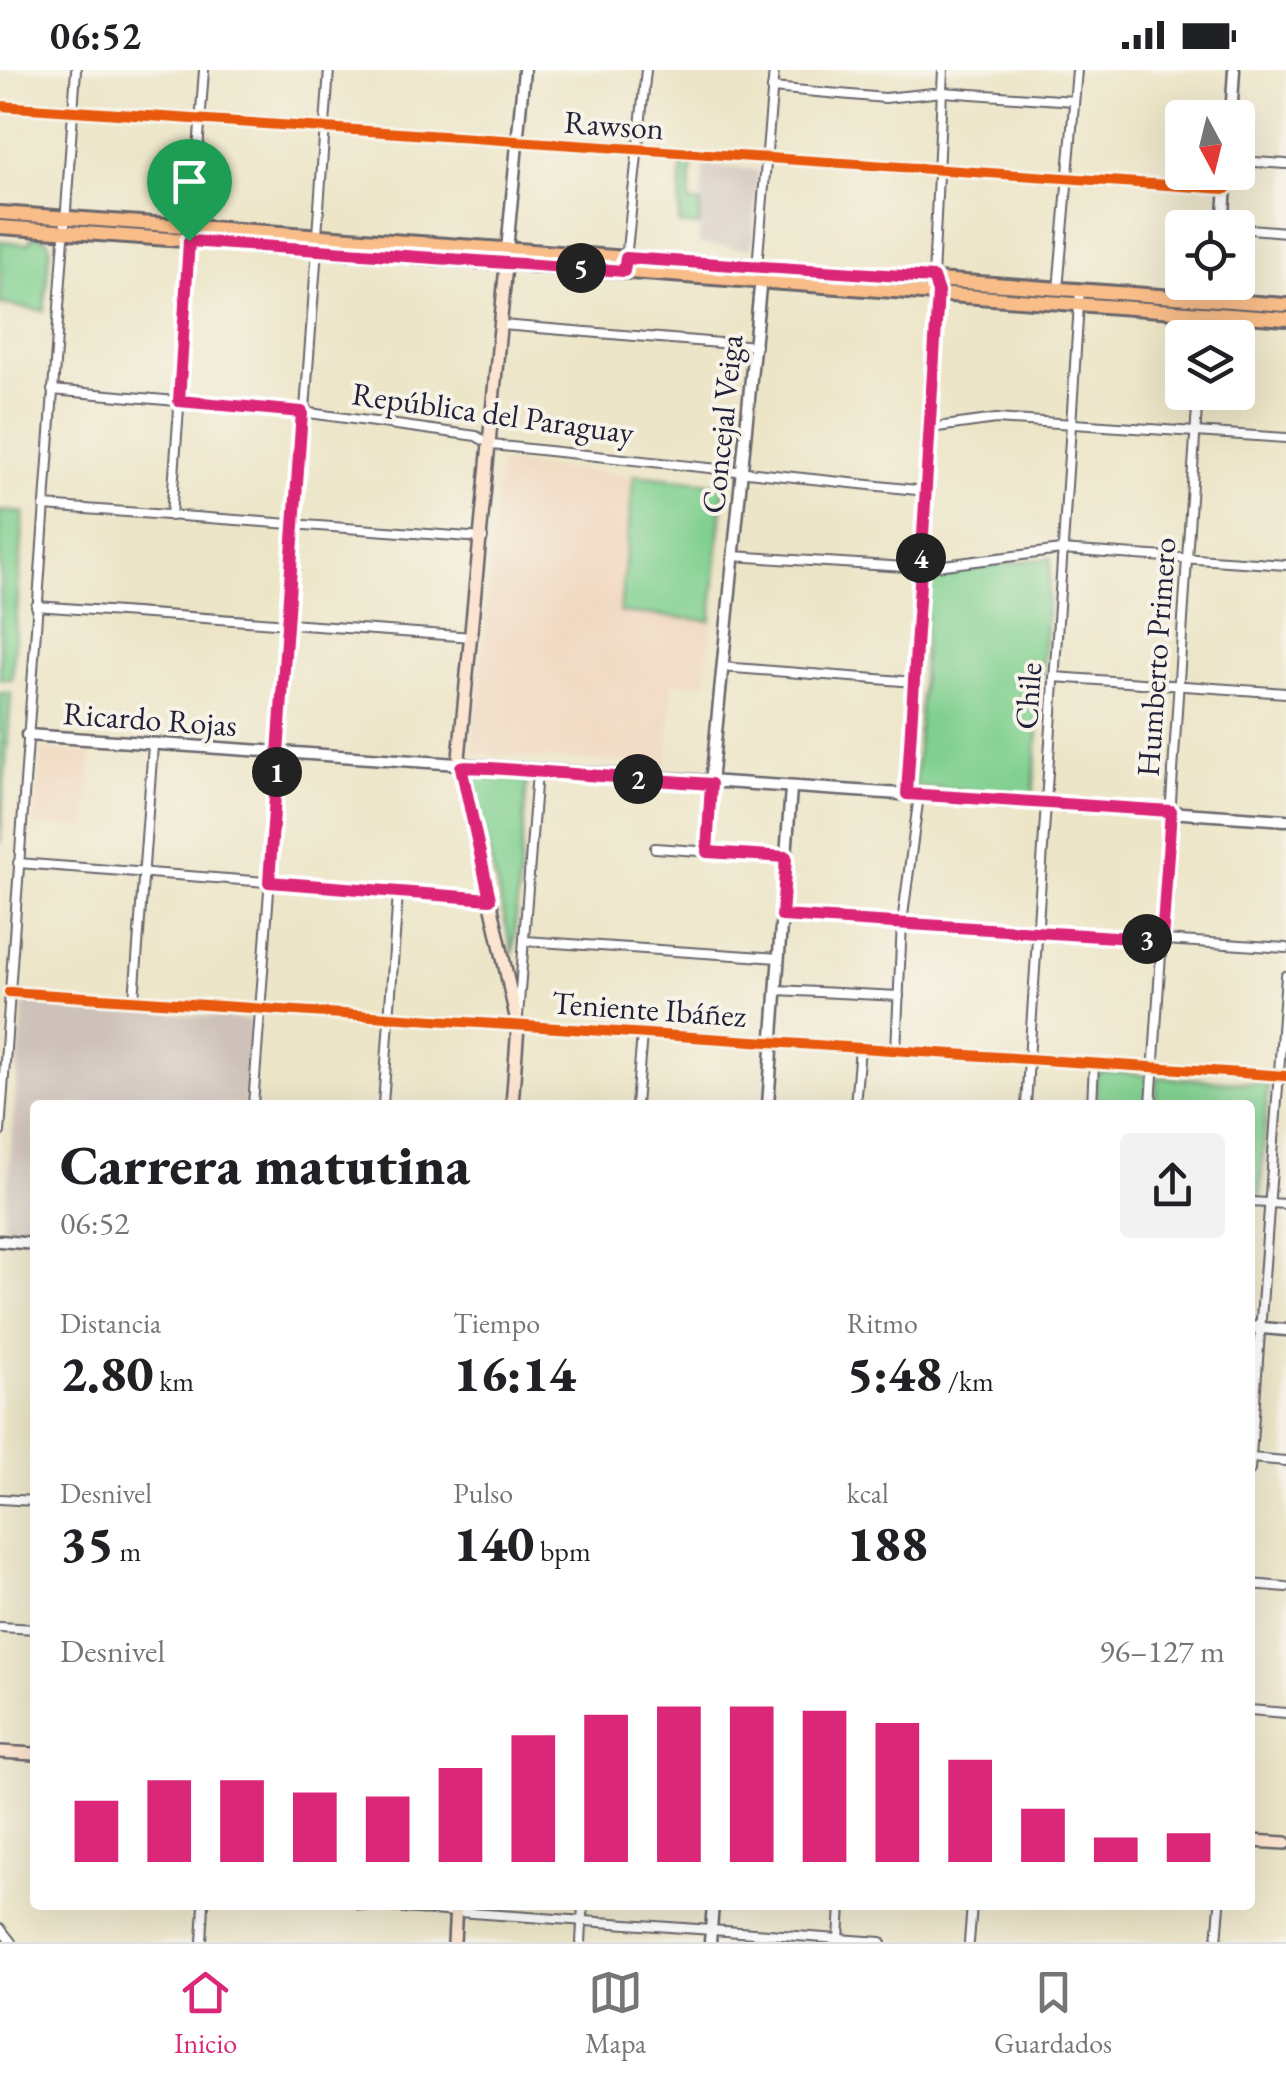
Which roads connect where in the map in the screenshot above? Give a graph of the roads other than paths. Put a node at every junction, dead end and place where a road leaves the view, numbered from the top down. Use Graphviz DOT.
graph roads {
  1 [pos="76,70"];
  2 [pos="204,70"];
  3 [pos="329,70"];
  4 [pos="524,70"];
  5 [pos="646,70"];
  6 [pos="774,70"];
  7 [pos="942,70"];
  8 [pos="1077,70"];
  9 [pos="1234,70"];
  10 [pos="772,88"];
  11 [pos="942,92"];
  12 [pos="1232,100"];
  13 [pos="1074,101"];
  14 [pos="0,106"];
  15 [pos="72,111"];
  16 [pos="200,120"];
  17 [pos="324,130"];
  18 [pos="516,144"];
  19 [pos="637,151"];
  20 [pos="766,161"];
  21 [pos="1255,162"];
  22 [pos="1286,164"];
  23 [pos="941,172"];
  24 [pos="1068,180"];
  25 [pos="1165,186"];
  26 [pos="1226,190"];
  27 [pos="1224,210"];
  28 [pos="0,213"];
  29 [pos="64,224"];
  30 [pos="0,227"];
  31 [pos="1255,230"];
  32 [pos="1286,232"];
  33 [pos="189,234"];
  34 [pos="317,243"];
  35 [pos="507,257"];
  36 [pos="625,265"];
  37 [pos="759,274"];
  38 [pos="933,278"];
  39 [pos="938,292"];
  40 [pos="1057,294"];
  41 [pos="1079,296"];
  42 [pos="1165,298"];
  43 [pos="1216,300"];
  44 [pos="1228,300"];
  45 [pos="1286,305"];
  46 [pos="1206,312"];
  47 [pos="1286,318"];
  48 [pos="1204,320"];
  49 [pos="502,325"];
  50 [pos="756,346"];
  51 [pos="52,390"];
  52 [pos="179,401"];
  53 [pos="1197,410"];
  54 [pos="302,412"];
  55 [pos="1069,424"];
  56 [pos="930,428"];
  57 [pos="1195,431"];
  58 [pos="1286,438"];
  59 [pos="492,444"];
  60 [pos="741,470"];
  61 [pos="926,491"];
  62 [pos="44,506"];
  63 [pos="171,516"];
  64 [pos="293,524"];
  65 [pos="483,538"];
  66 [pos="1061,550"];
  67 [pos="733,556"];
  68 [pos="1188,558"];
  69 [pos="1286,565"];
  70 [pos="921,568"];
  71 [pos="36,606"];
  72 [pos="286,624"];
  73 [pos="472,637"];
  74 [pos="722,667"];
  75 [pos="1054,677"];
  76 [pos="915,682"];
  77 [pos="1179,686"];
  78 [pos="1286,693"];
  79 [pos="27,735"];
  80 [pos="153,745"];
  81 [pos="278,752"];
  82 [pos="461,767"];
  83 [pos="537,772"];
  84 [pos="711,784"];
  85 [pos="791,788"];
  86 [pos="913,795"];
  87 [pos="1046,803"];
  88 [pos="1171,811"];
  89 [pos="1286,820"];
  90 [pos="656,848"];
  91 [pos="707,852"];
  92 [pos="786,857"];
  93 [pos="18,864"];
  94 [pos="143,872"];
  95 [pos="269,882"];
  96 [pos="398,893"];
  97 [pos="490,899"];
  98 [pos="782,916"];
  99 [pos="902,922"];
  100 [pos="1038,932"];
  101 [pos="1162,940"];
  102 [pos="525,941"];
  103 [pos="1286,948"];
  104 [pos="779,958"];
  105 [pos="1286,976"];
  106 [pos="777,990"];
  107 [pos="9,992"];
  108 [pos="899,996"];
  109 [pos="134,1000"];
  110 [pos="260,1008"];
  111 [pos="389,1016"];
  112 [pos="518,1026"];
  113 [pos="642,1034"];
  114 [pos="773,1042"];
  115 [pos="860,1048"];
  116 [pos="896,1050"];
  117 [pos="1029,1059"];
  118 [pos="1094,1063"];
  119 [pos="1154,1067"];
  120 [pos="1282,1076"];
  121 [pos="253,1100"];
  122 [pos="383,1100"];
  123 [pos="512,1100"];
  124 [pos="636,1100"];
  125 [pos="768,1100"];
  126 [pos="855,1100"];
  127 [pos="1026,1100"];
  128 [pos="1092,1100"];
  129 [pos="1151,1100"];
  130 [pos="0,1132"];
  131 [pos="1255,1202"];
  132 [pos="1269,1203"];
  133 [pos="1286,1204"];
  134 [pos="0,1241"];
  135 [pos="30,1244"];
  136 [pos="1255,1328"];
  137 [pos="1286,1330"];
  138 [pos="1255,1458"];
  139 [pos="1286,1460"];
  140 [pos="0,1499"];
  141 [pos="30,1501"];
  142 [pos="1255,1584"];
  143 [pos="1286,1586"];
  144 [pos="0,1627"];
  145 [pos="30,1629"];
  146 [pos="1255,1710"];
  147 [pos="1286,1713"];
  148 [pos="0,1752"];
  149 [pos="30,1754"];
  150 [pos="1255,1841"];
  151 [pos="1286,1843"];
  152 [pos="204,1910"];
  153 [pos="456,1910"];
  154 [pos="477,1910"];
  155 [pos="583,1910"];
  156 [pos="713,1910"];
  157 [pos="841,1910"];
  158 [pos="972,1910"];
  159 [pos="1220,1910"];
  160 [pos="582,1920"];
  161 [pos="0,1928"];
  162 [pos="711,1936"];
  163 [pos="838,1939"];
  164 [pos="11,1942"];
  165 [pos="202,1942"];
  166 [pos="454,1942"];
  167 [pos="581,1942"];
  168 [pos="880,1942"];
  169 [pos="969,1942"];
  170 [pos="1217,1942"];
  1 -- 15 [label="street"];
  2 -- 16 [label="street"];
  3 -- 17 [label="street"];
  4 -- 18 [label="street"];
  5 -- 19 [label="street"];
  6 -- 10 [label="street, Concejal Veiga"];
  7 -- 11 [label="street"];
  8 -- 13 [label="street"];
  9 -- 12 [label="street"];
  10 -- 11 [label="street"];
  10 -- 20 [label="street, Concejal Veiga"];
  11 -- 13 [label="street"];
  11 -- 23 [label="street"];
  13 -- 24 [label="street"];
  14 -- 15 [label="street, Rawson"];
  15 -- 16 [label="street, Rawson"];
  15 -- 29 [label="street"];
  16 -- 17 [label="street, Rawson"];
  16 -- 33 [label="street"];
  17 -- 18 [label="street, Rawson"];
  17 -- 34 [label="street"];
  18 -- 19 [label="street, Rawson"];
  18 -- 35 [label="street"];
  19 -- 20 [label="street, Rawson"];
  19 -- 36 [label="street"];
  20 -- 23 [label="street, Rawson"];
  20 -- 37 [label="street, Concejal Veiga"];
  21 -- 22 [label="street"];
  23 -- 24 [label="street, Rawson"];
  23 -- 38 [label="street"];
  24 -- 25 [label="street, Rawson"];
  24 -- 40 [label="street"];
  26 -- 27 [label="street"];
  28 -- 29 [label="main road"];
  29 -- 30 [label="main road"];
  29 -- 33 [label="main road"];
  29 -- 51 [label="street"];
  31 -- 32 [label="street"];
  33 -- 34 [label="main road"];
  33 -- 52 [label="street"];
  34 -- 35 [label="main road"];
  34 -- 54 [label="street"];
  35 -- 36 [label="main road"];
  35 -- 49 [label="main road"];
  36 -- 37 [label="main road"];
  37 -- 38 [label="main road"];
  37 -- 39 [label="main road"];
  37 -- 50 [label="street, Concejal Veiga"];
  38 -- 39 [label="street"];
  38 -- 40 [label="main road"];
  39 -- 40 [label="main road"];
  39 -- 56 [label="street"];
  40 -- 41 [label="main road"];
  41 -- 42 [label="main road"];
  41 -- 46 [label="main road"];
  41 -- 55 [label="street, Chile"];
  43 -- 46 [label="street"];
  44 -- 45 [label="main road"];
  46 -- 47 [label="main road"];
  46 -- 48 [label="street"];
  49 -- 50 [label="street"];
  49 -- 59 [label="main road"];
  50 -- 60 [label="street, Concejal Veiga"];
  51 -- 52 [label="street, República del Paraguay"];
  51 -- 62 [label="street"];
  52 -- 54 [label="street, República del Paraguay"];
  52 -- 63 [label="street"];
  53 -- 57 [label="street, Humberto Primero"];
  54 -- 59 [label="street, República del Paraguay"];
  54 -- 64 [label="street"];
  55 -- 56 [label="street"];
  55 -- 57 [label="street"];
  55 -- 66 [label="street, Chile"];
  56 -- 61 [label="street"];
  57 -- 58 [label="street"];
  57 -- 68 [label="street, Humberto Primero"];
  59 -- 60 [label="street, República del Paraguay"];
  59 -- 65 [label="main road"];
  60 -- 61 [label="street, República del Paraguay"];
  60 -- 67 [label="street, Concejal Veiga"];
  61 -- 70 [label="street"];
  62 -- 63 [label="street"];
  62 -- 71 [label="street"];
  63 -- 64 [label="street"];
  64 -- 65 [label="street"];
  64 -- 72 [label="street"];
  65 -- 73 [label="main road"];
  66 -- 68 [label="street"];
  66 -- 70 [label="street"];
  66 -- 75 [label="street, Chile"];
  67 -- 70 [label="street"];
  67 -- 74 [label="street, Concejal Veiga"];
  68 -- 69 [label="street"];
  68 -- 77 [label="street, Humberto Primero"];
  70 -- 76 [label="street"];
  71 -- 72 [label="street"];
  71 -- 79 [label="street"];
  72 -- 73 [label="street"];
  72 -- 81 [label="street"];
  73 -- 82 [label="main road"];
  74 -- 76 [label="street"];
  74 -- 84 [label="street, Concejal Veiga"];
  75 -- 77 [label="street"];
  75 -- 87 [label="street, Chile"];
  76 -- 86 [label="street"];
  77 -- 78 [label="street"];
  77 -- 88 [label="street, Humberto Primero"];
  79 -- 80 [label="street, Ricardo Rojas"];
  79 -- 93 [label="street"];
  80 -- 81 [label="street, Ricardo Rojas"];
  80 -- 94 [label="street"];
  81 -- 82 [label="street, Ricardo Rojas"];
  81 -- 95 [label="street"];
  82 -- 83 [label="street, Ricardo Rojas"];
  82 -- 97 [label="main road"];
  83 -- 84 [label="street, Ricardo Rojas"];
  83 -- 102 [label="street"];
  84 -- 85 [label="street, Ricardo Rojas"];
  84 -- 91 [label="street"];
  85 -- 86 [label="street, Ricardo Rojas"];
  85 -- 92 [label="street"];
  86 -- 87 [label="street, Ricardo Rojas"];
  86 -- 99 [label="street"];
  87 -- 88 [label="street, Ricardo Rojas"];
  87 -- 100 [label="street, Chile"];
  88 -- 89 [label="street, Ricardo Rojas"];
  88 -- 101 [label="street, Humberto Primero"];
  90 -- 91 [label="street"];
  91 -- 92 [label="street"];
  92 -- 98 [label="street"];
  93 -- 94 [label="street"];
  93 -- 107 [label="street"];
  94 -- 95 [label="street"];
  94 -- 109 [label="street"];
  95 -- 96 [label="street"];
  95 -- 110 [label="street"];
  96 -- 97 [label="street"];
  96 -- 111 [label="street"];
  97 -- 112 [label="main road"];
  98 -- 99 [label="street"];
  98 -- 104 [label="street"];
  99 -- 100 [label="street"];
  99 -- 108 [label="street"];
  100 -- 101 [label="street"];
  100 -- 117 [label="street, Chile"];
  101 -- 103 [label="street"];
  101 -- 119 [label="street, Humberto Primero"];
  102 -- 104 [label="street"];
  102 -- 112 [label="street"];
  104 -- 106 [label="street"];
  105 -- 120 [label="street"];
  106 -- 108 [label="street"];
  106 -- 114 [label="street"];
  107 -- 109 [label="street, Teniente Ibáñez"];
  107 -- 130 [label="street"];
  108 -- 116 [label="street"];
  109 -- 110 [label="street, Teniente Ibáñez"];
  110 -- 111 [label="street, Teniente Ibáñez"];
  110 -- 121 [label="street"];
  111 -- 112 [label="street, Teniente Ibáñez"];
  111 -- 122 [label="street"];
  112 -- 113 [label="street, Teniente Ibáñez"];
  112 -- 123 [label="main road"];
  113 -- 114 [label="street, Teniente Ibáñez"];
  113 -- 124 [label="street"];
  114 -- 115 [label="street, Teniente Ibáñez"];
  114 -- 125 [label="street"];
  115 -- 116 [label="street, Teniente Ibáñez"];
  115 -- 126 [label="street"];
  116 -- 117 [label="street, Teniente Ibáñez"];
  117 -- 118 [label="street, Teniente Ibáñez"];
  117 -- 127 [label="street, Chile"];
  118 -- 119 [label="street, Teniente Ibáñez"];
  118 -- 128 [label="street"];
  119 -- 120 [label="street, Teniente Ibáñez"];
  119 -- 129 [label="street, Humberto Primero"];
  120 -- 132 [label="street"];
  131 -- 132 [label="street"];
  132 -- 133 [label="street"];
  132 -- 136 [label="street"];
  134 -- 135 [label="street"];
  136 -- 137 [label="street"];
  138 -- 139 [label="street"];
  140 -- 141 [label="street"];
  142 -- 143 [label="street"];
  144 -- 145 [label="street"];
  146 -- 147 [label="street"];
  148 -- 149 [label="main road"];
  150 -- 151 [label="main road"];
  152 -- 165 [label="street"];
  153 -- 166 [label="main road"];
  154 -- 160 [label="street"];
  155 -- 160 [label="street"];
  156 -- 162 [label="street"];
  157 -- 163 [label="street"];
  158 -- 169 [label="street"];
  159 -- 170 [label="street"];
  160 -- 162 [label="street"];
  160 -- 167 [label="street"];
  161 -- 164 [label="street"];
  162 -- 163 [label="street"];
  163 -- 168 [label="street"];
}
